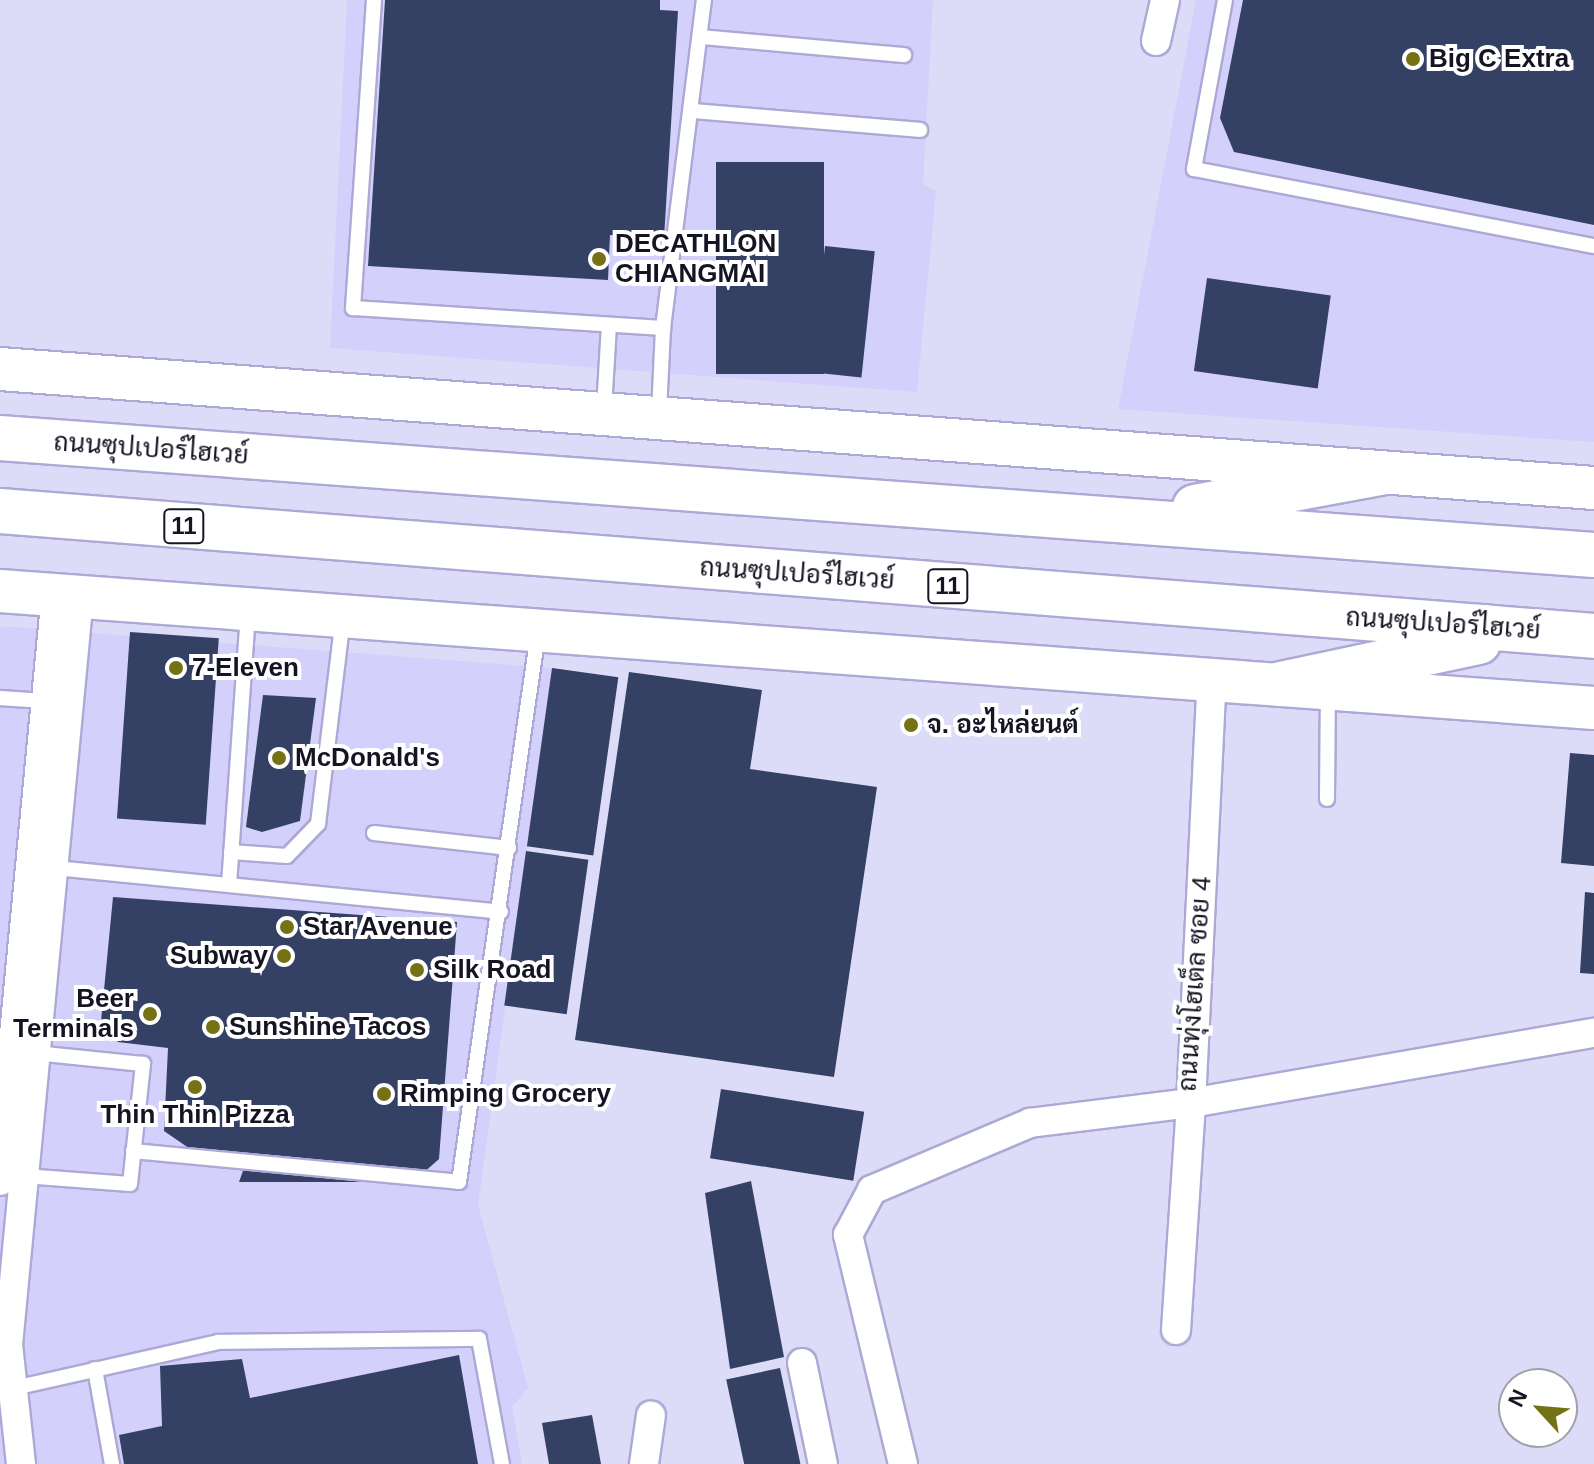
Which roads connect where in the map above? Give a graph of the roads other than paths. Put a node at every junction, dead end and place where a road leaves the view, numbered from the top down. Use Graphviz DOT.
graph roads {
  1 [pos="374,0"];
  2 [pos="704,0"];
  3 [pos="1165,0"];
  4 [pos="1225,0"];
  5 [pos="701,37"];
  6 [pos="1156,41"];
  7 [pos="904,55"];
  8 [pos="694,111"];
  9 [pos="920,130"];
  10 [pos="1594,246"];
  11 [pos="609,325"];
  12 [pos="663,328"];
  13 [pos="0,369"];
  14 [pos="603,413"];
  15 [pos="659,418"];
  16 [pos="0,438"];
  17 [pos="1381,473"];
  18 [pos="1594,488"];
  19 [pos="0,511"];
  20 [pos="1137,518"];
  21 [pos="1594,555"];
  22 [pos="0,591"];
  23 [pos="67,595"];
  24 [pos="248,610"];
  25 [pos="343,616"];
  26 [pos="538,629"];
  27 [pos="1528,631"];
  28 [pos="1594,636"];
  29 [pos="1212,680"];
  30 [pos="1281,684"];
  31 [pos="1328,687"];
  32 [pos="0,698"];
  33 [pos="45,701"];
  34 [pos="1594,708"];
  35 [pos="1327,799"];
  36 [pos="374,833"];
  37 [pos="509,848"];
  38 [pos="231,852"];
  39 [pos="55,868"];
  40 [pos="229,885"];
  41 [pos="501,912"];
  42 [pos="35,930"];
  43 [pos="1594,1033"];
  44 [pos="35,1053"];
  45 [pos="1191,1103"];
  46 [pos="133,1151"];
  47 [pos="12,1178"];
  48 [pos="1176,1330"];
  49 [pos="802,1363"];
  50 [pos="95,1369"];
  51 [pos="6,1381"];
  52 [pos="651,1415"];
  53 [pos="13,1451"];
  54 [pos="112,1464"];
  55 [pos="502,1464"];
  56 [pos="644,1464"];
  57 [pos="823,1464"];
  58 [pos="903,1464"];
  1 -- 11 [label="lane"];
  2 -- 5 [label="lane"];
  3 -- 6 [label="street"];
  4 -- 10 [label="lane"];
  5 -- 7 [label="lane"];
  5 -- 8 [label="lane"];
  8 -- 9 [label="lane"];
  8 -- 12 [label="lane"];
  11 -- 12 [label="lane"];
  11 -- 14 [label="lane"];
  12 -- 15 [label="lane"];
  13 -- 14 [label="main road"];
  14 -- 15 [label="main road"];
  15 -- 17 [label="main road"];
  16 -- 20 [label="highway, ถนนซุปเปอร์ไฮเวย์"];
  17 -- 18 [label="main road"];
  17 -- 20 [label="highway"];
  19 -- 27 [label="highway, ถนนซุปเปอร์ไฮเวย์ / 11"];
  20 -- 21 [label="highway, ถนนซุปเปอร์ไฮเวย์"];
  22 -- 23 [label="main road"];
  23 -- 24 [label="main road"];
  23 -- 33 [label="street"];
  23 -- 39 [label="street"];
  24 -- 25 [label="main road"];
  24 -- 38 [label="lane"];
  25 -- 26 [label="main road"];
  25 -- 38 [label="lane"];
  26 -- 29 [label="main road"];
  26 -- 37 [label="lane"];
  27 -- 28 [label="highway, ถนนซุปเปอร์ไฮเวย์ / 11"];
  27 -- 30 [label="highway"];
  29 -- 30 [label="main road"];
  29 -- 45 [label="street, ถนนทุ่งโฮเต็ล ซอย 4"];
  30 -- 31 [label="main road"];
  31 -- 34 [label="main road"];
  31 -- 35 [label="lane"];
  32 -- 33 [label="lane"];
  33 -- 42 [label="street"];
  36 -- 37 [label="lane"];
  37 -- 41 [label="lane"];
  38 -- 40 [label="lane"];
  39 -- 40 [label="lane"];
  39 -- 42 [label="street"];
  40 -- 41 [label="lane"];
  41 -- 46 [label="lane"];
  42 -- 44 [label="street"];
  42 -- 47 [label="street"];
  43 -- 45 [label="street"];
  44 -- 46 [label="lane"];
  44 -- 47 [label="street"];
  45 -- 48 [label="street"];
  45 -- 58 [label="street, ถนนทุ่งโฮเต็ล ซอย 4"];
  46 -- 47 [label="lane"];
  47 -- 51 [label="street"];
  49 -- 57 [label="street"];
  50 -- 51 [label="lane"];
  50 -- 54 [label="lane"];
  50 -- 55 [label="lane"];
  51 -- 53 [label="street"];
  52 -- 56 [label="street"];
}
